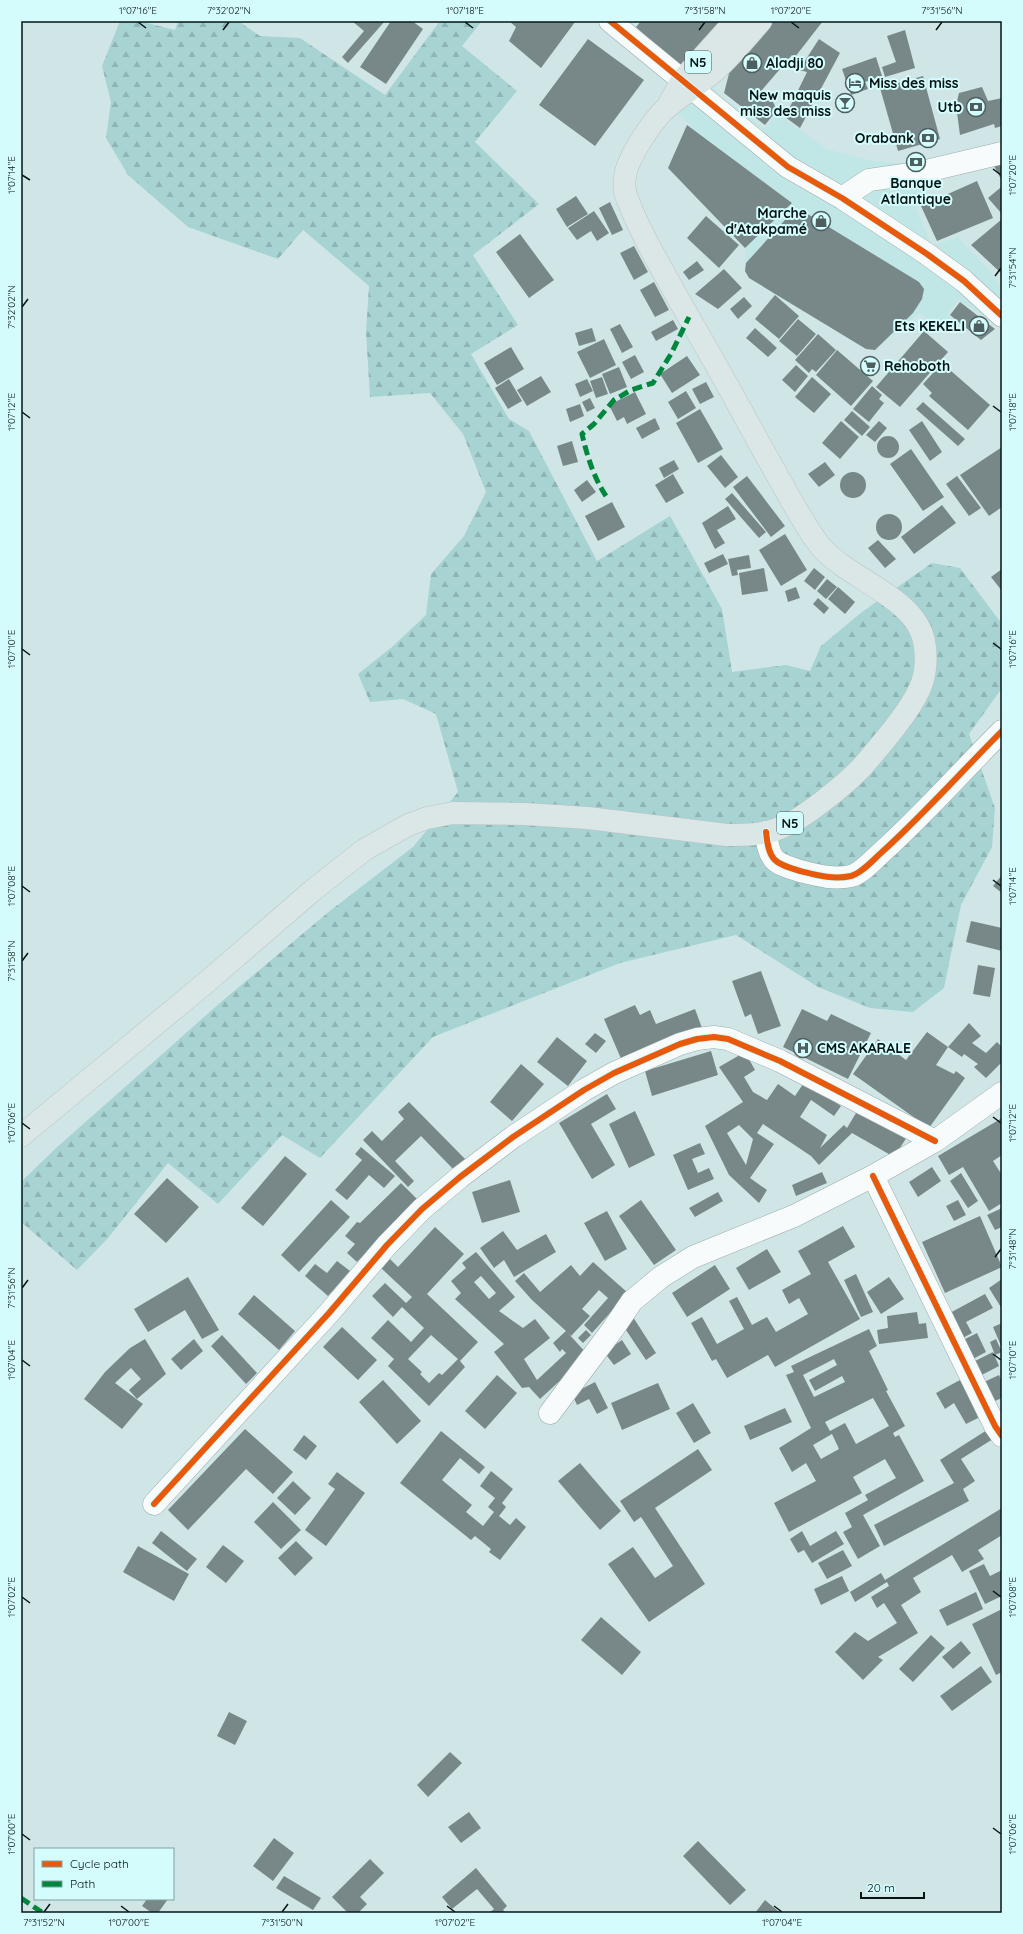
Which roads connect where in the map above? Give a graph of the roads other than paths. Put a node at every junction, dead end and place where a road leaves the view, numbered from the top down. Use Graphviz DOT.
graph roads {
  1 [pos="610,21"];
  2 [pos="735,21"];
  3 [pos="761,21"];
  4 [pos="688,84"];
  5 [pos="1002,153"];
  6 [pos="842,198"];
  7 [pos="1002,316"];
  8 [pos="1002,731"];
  9 [pos="766,832"];
  10 [pos="1002,1093"];
  11 [pos="21,1136"];
  12 [pos="935,1141"];
  13 [pos="873,1176"];
  14 [pos="550,1413"];
  15 [pos="1002,1436"];
  16 [pos="154,1504"];
  1 -- 4 [label="street"];
  2 -- 4 [label="main road, N5"];
  3 -- 4 [label="main road, N5"];
  4 -- 6 [label="street"];
  4 -- 9 [label="main road, N5"];
  5 -- 6 [label="street"];
  6 -- 7 [label="street"];
  8 -- 9 [label="street"];
  9 -- 11 [label="main road, N5"];
  10 -- 12 [label="street"];
  12 -- 13 [label="street"];
  12 -- 16 [label="street"];
  13 -- 14 [label="street"];
  13 -- 15 [label="street"];
}
